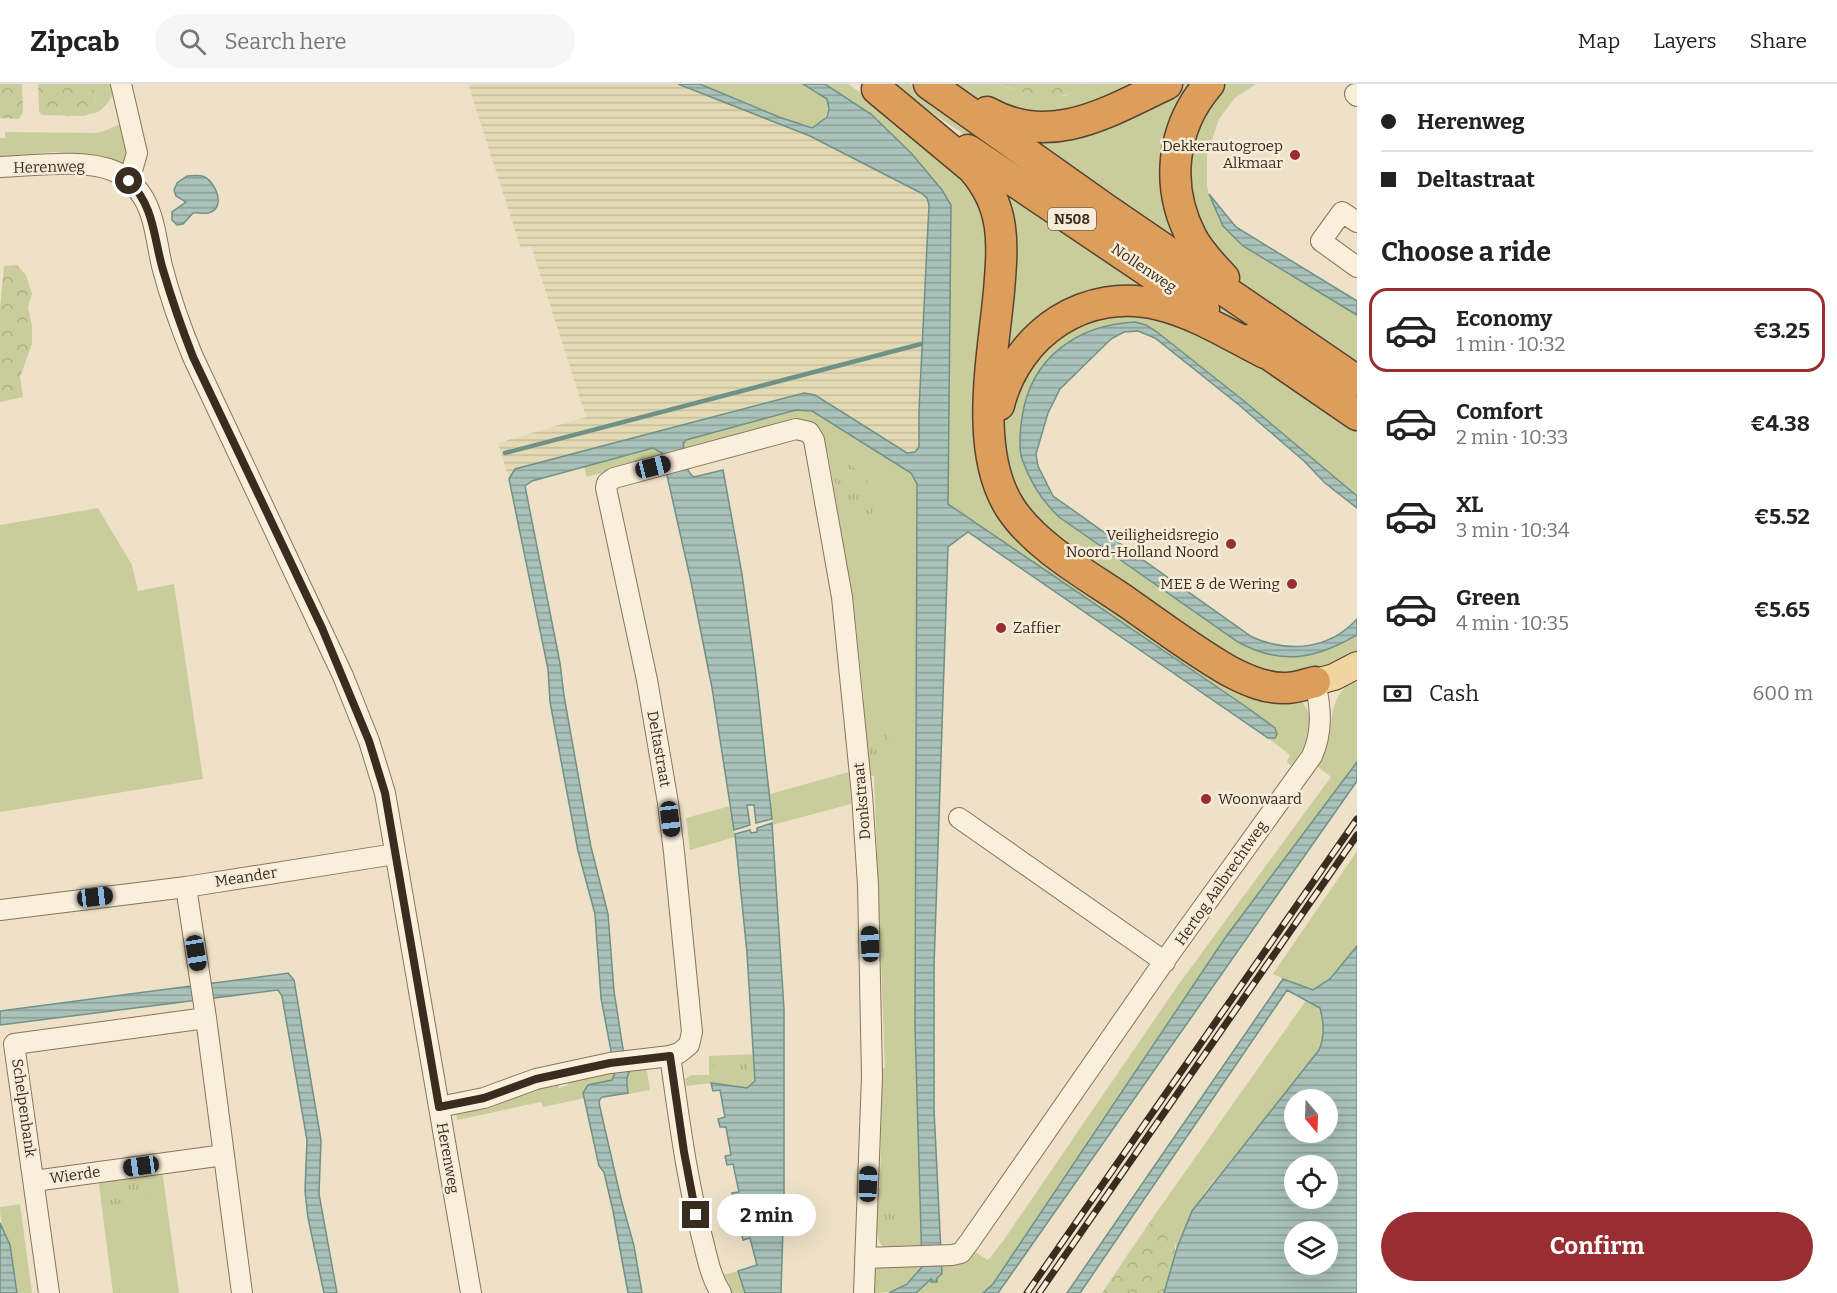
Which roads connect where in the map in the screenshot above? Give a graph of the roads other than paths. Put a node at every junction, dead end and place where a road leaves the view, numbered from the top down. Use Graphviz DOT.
graph roads {
  1 [pos="121,84"];
  2 [pos="929,84"];
  3 [pos="935,84"];
  4 [pos="1167,84"];
  5 [pos="1209,84"];
  6 [pos="873,87"];
  7 [pos="0,167"];
  8 [pos="129,181"];
  9 [pos="1357,222"];
  10 [pos="1357,267"];
  11 [pos="1257,312"];
  12 [pos="1265,352"];
  13 [pos="1357,381"];
  14 [pos="1357,415"];
  15 [pos="653,467"];
  16 [pos="1357,665"];
  17 [pos="1315,682"];
  18 [pos="959,818"];
  19 [pos="395,854"];
  20 [pos="186,887"];
  21 [pos="0,910"];
  22 [pos="1165,962"];
  23 [pos="205,1011"];
  24 [pos="670,1056"];
  25 [pos="439,1107"];
  26 [pos="224,1155"];
  27 [pos="34,1181"];
  28 [pos="865,1258"];
  29 [pos="49,1293"];
  30 [pos="242,1293"];
  31 [pos="471,1293"];
  32 [pos="721,1293"];
  33 [pos="864,1293"];
  1 -- 8 [label="street"];
  2 -- 11 [label="highway, Nollenweg / N508"];
  3 -- 4 [label="highway"];
  5 -- 11 [label="highway"];
  6 -- 12 [label="highway, Nollenweg / N508"];
  6 -- 17 [label="highway"];
  7 -- 8 [label="street, Herenweg"];
  8 -- 19 [label="street, Herenweg"];
  9 -- 10 [label="street"];
  11 -- 13 [label="highway, Nollenweg / N508"];
  12 -- 14 [label="highway, Nollenweg / N508"];
  12 -- 17 [label="highway"];
  15 -- 24 [label="street, Deltastraat"];
  15 -- 28 [label="street, Donkstraat"];
  16 -- 17 [label="main road"];
  17 -- 22 [label="street, Hertog Aalbrechtweg"];
  18 -- 22 [label="street, Hertog Aalbrechtweg"];
  19 -- 20 [label="street, Meander"];
  19 -- 25 [label="street, Herenweg"];
  20 -- 21 [label="street, Meander"];
  20 -- 23 [label="street"];
  22 -- 28 [label="street, Hertog Aalbrechtweg"];
  23 -- 26 [label="street"];
  23 -- 27 [label="street, Schelpenbank"];
  24 -- 25 [label="street"];
  24 -- 32 [label="street"];
  25 -- 31 [label="street, Herenweg"];
  26 -- 27 [label="street, Wierde"];
  26 -- 30 [label="street"];
  27 -- 29 [label="street, Schelpenbank"];
  28 -- 33 [label="street, Donkstraat"];
}
